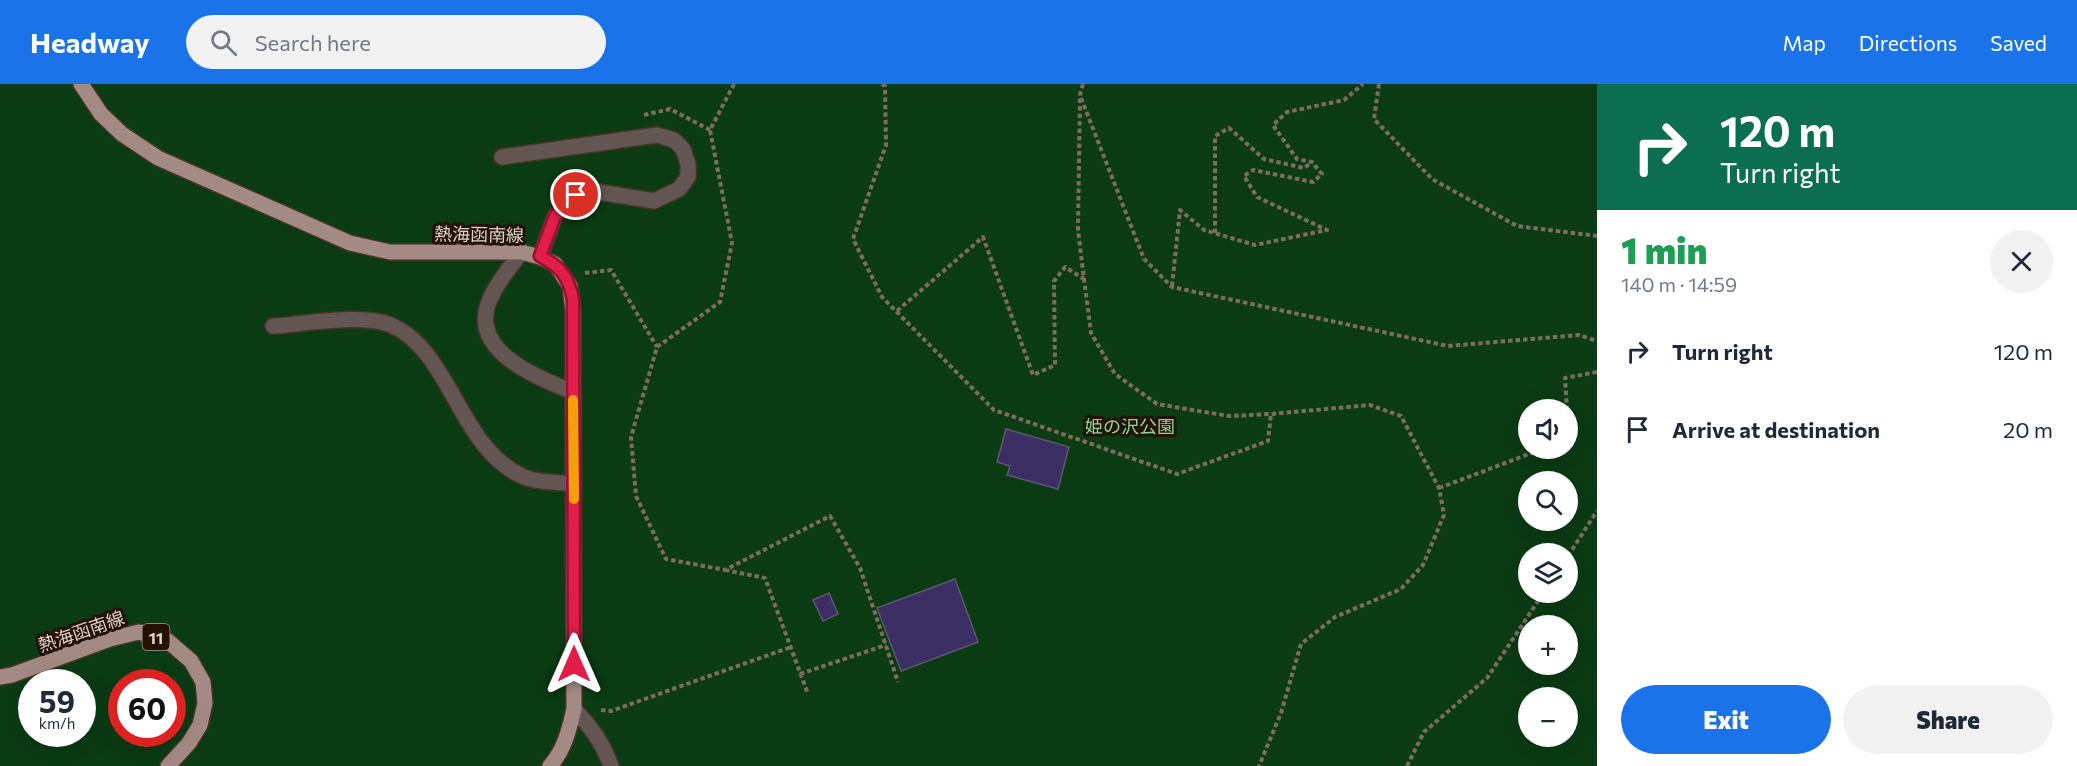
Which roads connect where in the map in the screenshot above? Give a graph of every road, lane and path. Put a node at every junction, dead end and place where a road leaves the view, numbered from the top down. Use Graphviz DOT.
graph roads {
  1 [pos="81,84"];
  2 [pos="735,84"];
  3 [pos="882,84"];
  4 [pos="1083,84"];
  5 [pos="1363,84"];
  6 [pos="1378,84"];
  7 [pos="1080,95"];
  8 [pos="502,157"];
  9 [pos="1312,162"];
  10 [pos="1215,233"];
  11 [pos="1597,236"];
  12 [pos="521,252"];
  13 [pos="540,256"];
  14 [pos="563,274"];
  15 [pos="1084,279"];
  16 [pos="1172,287"];
  17 [pos="897,311"];
  18 [pos="273,326"];
  19 [pos="1597,341"];
  20 [pos="657,347"];
  21 [pos="1597,372"];
  22 [pos="573,392"];
  23 [pos="1566,399"];
  24 [pos="1271,414"];
  25 [pos="1518,458"];
  26 [pos="574,484"];
  27 [pos="1439,488"];
  28 [pos="1597,512"];
  29 [pos="1577,543"];
  30 [pos="725,570"];
  31 [pos="1537,603"];
  32 [pos="886,645"];
  33 [pos="791,647"];
  34 [pos="800,674"];
  35 [pos="0,677"];
  36 [pos="898,682"];
  37 [pos="808,694"];
  38 [pos="574,709"];
  39 [pos="612,711"];
  40 [pos="168,766"];
  41 [pos="550,766"];
  42 [pos="611,766"];
  43 [pos="1259,766"];
  44 [pos="1407,766"];
  1 -- 12 [label="main road, 熱海函南線"];
  2 -- 20 [label="path"];
  3 -- 17 [label="path"];
  4 -- 7 [label="path"];
  5 -- 9 [label="path"];
  6 -- 11 [label="path"];
  7 -- 15 [label="path"];
  7 -- 16 [label="path"];
  8 -- 13 [label="street"];
  9 -- 10 [label="path"];
  9 -- 10 [label="path"];
  10 -- 16 [label="path"];
  12 -- 13 [label="main road, 熱海函南線"];
  12 -- 22 [label="street"];
  13 -- 14 [label="main road, 熱海函南線"];
  14 -- 20 [label="path"];
  14 -- 22 [label="main road"];
  15 -- 17 [label="path"];
  15 -- 24 [label="path"];
  16 -- 19 [label="path"];
  17 -- 24 [label="path"];
  18 -- 26 [label="street"];
  20 -- 30 [label="path"];
  21 -- 23 [label="path"];
  22 -- 26 [label="main road"];
  24 -- 27 [label="path"];
  25 -- 27 [label="path"];
  26 -- 38 [label="main road"];
  27 -- 43 [label="path"];
  28 -- 29 [label="path"];
  30 -- 32 [label="path"];
  30 -- 33 [label="path"];
  31 -- 44 [label="path"];
  32 -- 34 [label="path"];
  32 -- 36 [label="path"];
  33 -- 34 [label="path"];
  33 -- 39 [label="path"];
  34 -- 37 [label="path"];
  35 -- 40 [label="main road, 熱海函南線 / 11"];
  38 -- 41 [label="main road"];
  38 -- 42 [label="street"];
}
